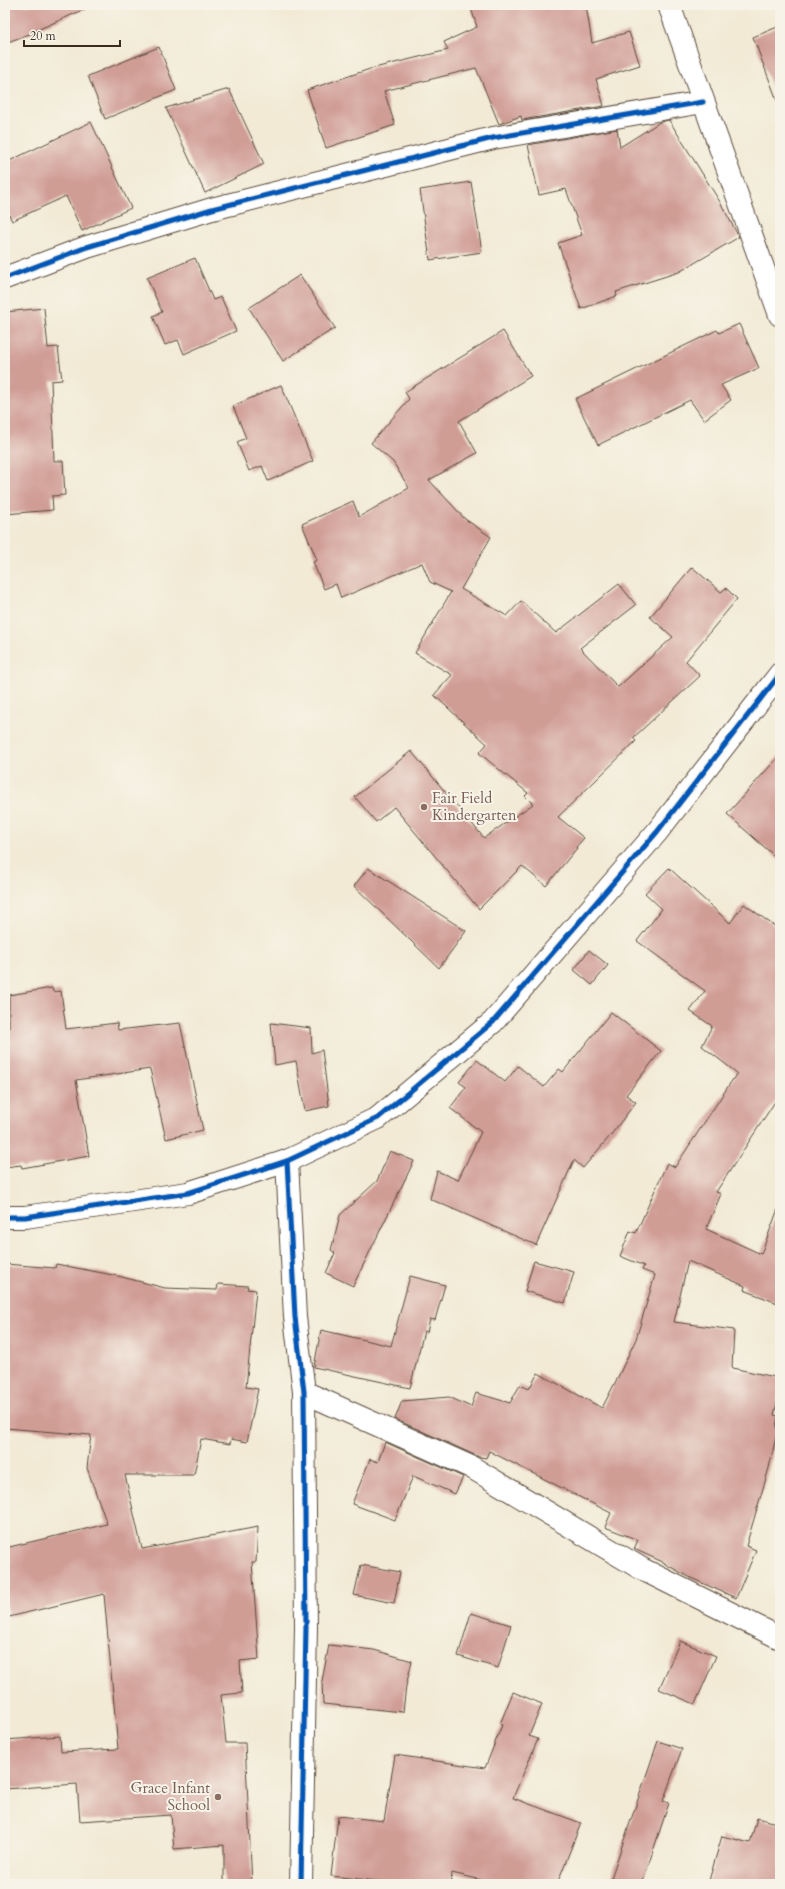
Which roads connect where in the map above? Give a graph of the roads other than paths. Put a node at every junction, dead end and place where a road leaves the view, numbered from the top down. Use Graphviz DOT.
graph roads {
  1 [pos="669,5"];
  2 [pos="703,102"];
  3 [pos="5,278"];
  4 [pos="780,315"];
  5 [pos="780,674"];
  6 [pos="288,1161"];
  7 [pos="5,1217"];
  8 [pos="304,1392"];
  9 [pos="780,1638"];
  10 [pos="301,1884"];
  1 -- 2 [label="street"];
  2 -- 3 [label="street"];
  2 -- 4 [label="street"];
  5 -- 6 [label="street"];
  6 -- 7 [label="street"];
  6 -- 8 [label="street"];
  8 -- 9 [label="street"];
  8 -- 10 [label="street"];
}
